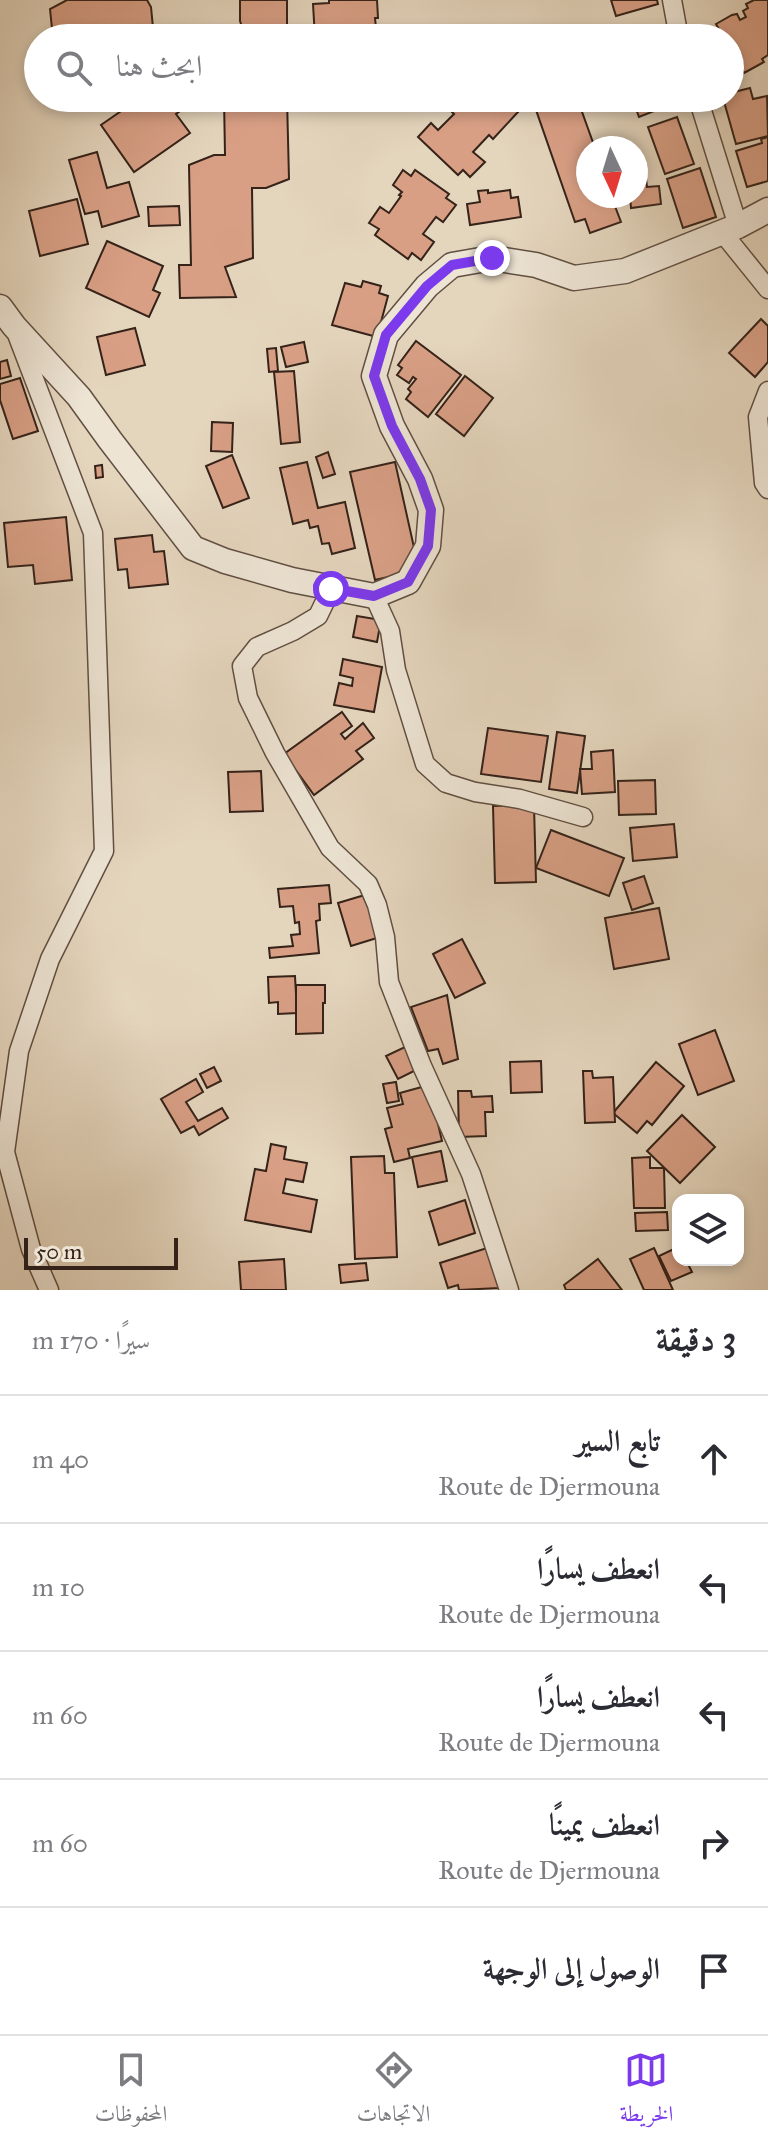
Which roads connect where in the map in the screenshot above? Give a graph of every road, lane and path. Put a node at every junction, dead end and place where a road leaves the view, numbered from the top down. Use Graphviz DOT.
graph roads {
  1 [pos="672,0"];
  2 [pos="676,24"];
  3 [pos="701,112"];
  4 [pos="768,210"];
  5 [pos="730,229"];
  6 [pos="768,289"];
  7 [pos="7,317"];
  8 [pos="768,391"];
  9 [pos="768,489"];
  10 [pos="318,586"];
  11 [pos="374,596"];
  12 [pos="583,817"];
  13 [pos="4,1131"];
  14 [pos="49,1290"];
  15 [pos="509,1290"];
  1 -- 2 [label="street"];
  3 -- 5 [label="street"];
  4 -- 5 [label="street"];
  5 -- 6 [label="street"];
  5 -- 11 [label="street"];
  7 -- 10 [label="street"];
  7 -- 13 [label="street"];
  8 -- 9 [label="street"];
  10 -- 11 [label="street"];
  10 -- 15 [label="street"];
  11 -- 12 [label="street"];
  13 -- 14 [label="street"];
}
